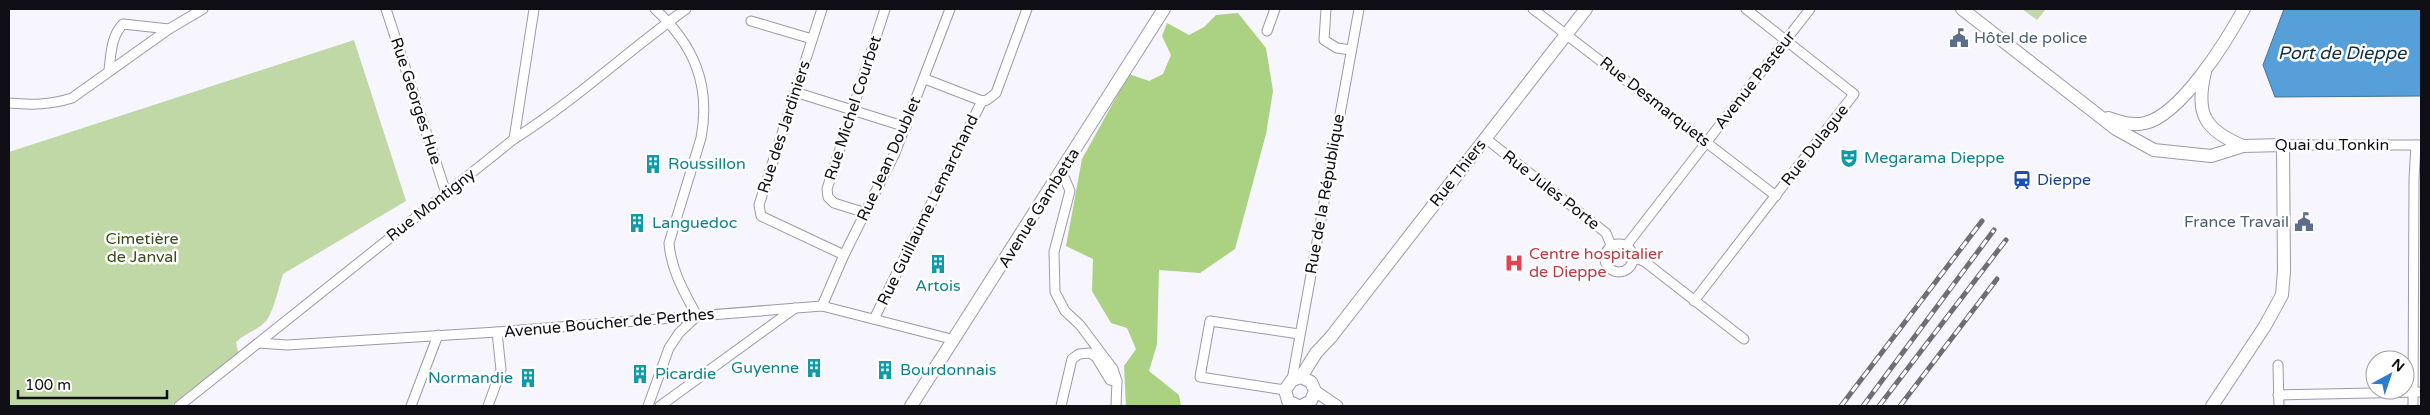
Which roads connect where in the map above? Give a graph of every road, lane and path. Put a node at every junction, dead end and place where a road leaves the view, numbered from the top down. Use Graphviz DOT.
graph roads {
  1 [pos="203,9"];
  2 [pos="386,9"];
  3 [pos="534,9"];
  4 [pos="655,9"];
  5 [pos="686,9"];
  6 [pos="822,9"];
  7 [pos="885,9"];
  8 [pos="950,9"];
  9 [pos="1027,9"];
  10 [pos="1164,9"];
  11 [pos="1276,9"];
  12 [pos="1326,9"];
  13 [pos="1367,9"];
  14 [pos="1533,9"];
  15 [pos="1586,9"];
  16 [pos="1746,9"];
  17 [pos="1810,9"];
  18 [pos="1962,9"];
  19 [pos="2244,9"];
  20 [pos="1359,11"];
  21 [pos="751,21"];
  22 [pos="669,22"];
  23 [pos="169,29"];
  24 [pos="1267,31"];
  25 [pos="1566,34"];
  26 [pos="812,40"];
  27 [pos="1786,40"];
  28 [pos="1351,50"];
  29 [pos="109,70"];
  30 [pos="2205,72"];
  31 [pos="925,79"];
  32 [pos="795,92"];
  33 [pos="982,101"];
  34 [pos="9,103"];
  35 [pos="854,110"];
  36 [pos="2096,113"];
  37 [pos="906,127"];
  38 [pos="1485,138"];
  39 [pos="514,139"];
  40 [pos="1706,142"];
  41 [pos="2283,145"];
  42 [pos="2419,145"];
  43 [pos="2243,146"];
  44 [pos="1060,176"];
  45 [pos="446,193"];
  46 [pos="1776,196"];
  47 [pos="866,214"];
  48 [pos="1612,246"];
  49 [pos="1626,246"];
  50 [pos="844,256"];
  51 [pos="1632,260"];
  52 [pos="1694,300"];
  53 [pos="822,306"];
  54 [pos="796,308"];
  55 [pos="698,316"];
  56 [pos="874,319"];
  57 [pos="497,332"];
  58 [pos="1300,334"];
  59 [pos="438,335"];
  60 [pos="1744,339"];
  61 [pos="955,340"];
  62 [pos="259,343"];
  63 [pos="2278,365"];
  64 [pos="1117,381"];
  65 [pos="2417,392"];
  66 [pos="1300,395"];
  67 [pos="2278,395"];
  68 [pos="179,406"];
  69 [pos="411,406"];
  70 [pos="488,406"];
  71 [pos="648,406"];
  72 [pos="660,406"];
  73 [pos="911,406"];
  74 [pos="1061,406"];
  75 [pos="1116,406"];
  76 [pos="1337,406"];
  77 [pos="2212,406"];
  78 [pos="2279,406"];
  79 [pos="2413,406"];
  1 -- 23 [label="street"];
  2 -- 45 [label="street, Rue Georges Hue"];
  3 -- 39 [label="street"];
  4 -- 22 [label="street"];
  5 -- 22 [label="street, Rue Montigny"];
  6 -- 26 [label="street, Rue des Jardiniers"];
  7 -- 35 [label="street, Rue Michel Courbet"];
  8 -- 31 [label="street, Rue Jean Doublet"];
  9 -- 33 [label="street"];
  10 -- 44 [label="main road, Avenue Gambetta"];
  11 -- 24 [label="street"];
  12 -- 28 [label="street"];
  13 -- 20 [label="street"];
  14 -- 25 [label="street, Rue Desmarquets"];
  15 -- 25 [label="main road, Rue Thiers"];
  16 -- 27 [label="street"];
  17 -- 27 [label="street, Avenue Pasteur"];
  18 -- 36 [label="main road"];
  19 -- 30 [label="main road"];
  20 -- 28 [label="street, Rue de la République"];
  21 -- 26 [label="street"];
  22 -- 39 [label="street, Rue Montigny"];
  22 -- 55 [label="street"];
  23 -- 29 [label="street"];
  23 -- 29 [label="street"];
  25 -- 38 [label="main road, Rue Thiers"];
  25 -- 40 [label="street, Rue Desmarquets"];
  26 -- 32 [label="street, Rue des Jardiniers"];
  27 -- 40 [label="street, Avenue Pasteur"];
  27 -- 46 [label="street, Rue Dulague"];
  28 -- 58 [label="street, Rue de la République"];
  29 -- 34 [label="street"];
  30 -- 36 [label="main road"];
  30 -- 43 [label="main road, Quai du Tonkin"];
  31 -- 33 [label="street"];
  31 -- 37 [label="street, Rue Jean Doublet"];
  32 -- 35 [label="street"];
  32 -- 50 [label="street, Rue des Jardiniers"];
  33 -- 56 [label="street, Rue Guillaume Lemarchand"];
  35 -- 37 [label="street"];
  35 -- 47 [label="street, Rue Michel Courbet"];
  36 -- 43 [label="main road, Quai du Tonkin"];
  37 -- 47 [label="street, Rue Jean Doublet"];
  38 -- 48 [label="street, Rue Jules Porte"];
  38 -- 66 [label="main road, Rue Thiers"];
  39 -- 45 [label="street, Rue Montigny"];
  40 -- 46 [label="street, Rue Desmarquets"];
  40 -- 49 [label="street, Avenue Pasteur"];
  41 -- 42 [label="street, Quai du Tonkin"];
  41 -- 43 [label="main road, Quai du Tonkin"];
  41 -- 77 [label="main road"];
  42 -- 65 [label="street"];
  44 -- 61 [label="main road, Avenue Gambetta"];
  44 -- 64 [label="street"];
  45 -- 62 [label="street, Rue Montigny"];
  46 -- 52 [label="street, Rue Dulague"];
  47 -- 50 [label="street, Rue Jean Doublet"];
  48 -- 49 [label="street"];
  48 -- 51 [label="street"];
  49 -- 51 [label="street"];
  50 -- 53 [label="street, Rue Jean Doublet"];
  51 -- 52 [label="street"];
  52 -- 60 [label="street"];
  53 -- 54 [label="street, Avenue Boucher de Perthes"];
  53 -- 56 [label="street, Avenue Boucher de Perthes"];
  54 -- 55 [label="street, Avenue Boucher de Perthes"];
  54 -- 72 [label="street"];
  55 -- 57 [label="street, Avenue Boucher de Perthes"];
  55 -- 71 [label="street"];
  56 -- 61 [label="street, Avenue Boucher de Perthes"];
  57 -- 59 [label="street, Avenue Boucher de Perthes"];
  57 -- 70 [label="street"];
  58 -- 66 [label="street, Rue de la République"];
  58 -- 66 [label="street"];
  59 -- 62 [label="street, Avenue Boucher de Perthes"];
  59 -- 69 [label="street"];
  61 -- 73 [label="main road, Avenue Gambetta"];
  62 -- 68 [label="street, Rue Montigny"];
  63 -- 67 [label="street"];
  64 -- 74 [label="street"];
  64 -- 75 [label="street"];
  65 -- 67 [label="street"];
  65 -- 79 [label="street"];
  66 -- 76 [label="street"];
  67 -- 78 [label="street"];
}
